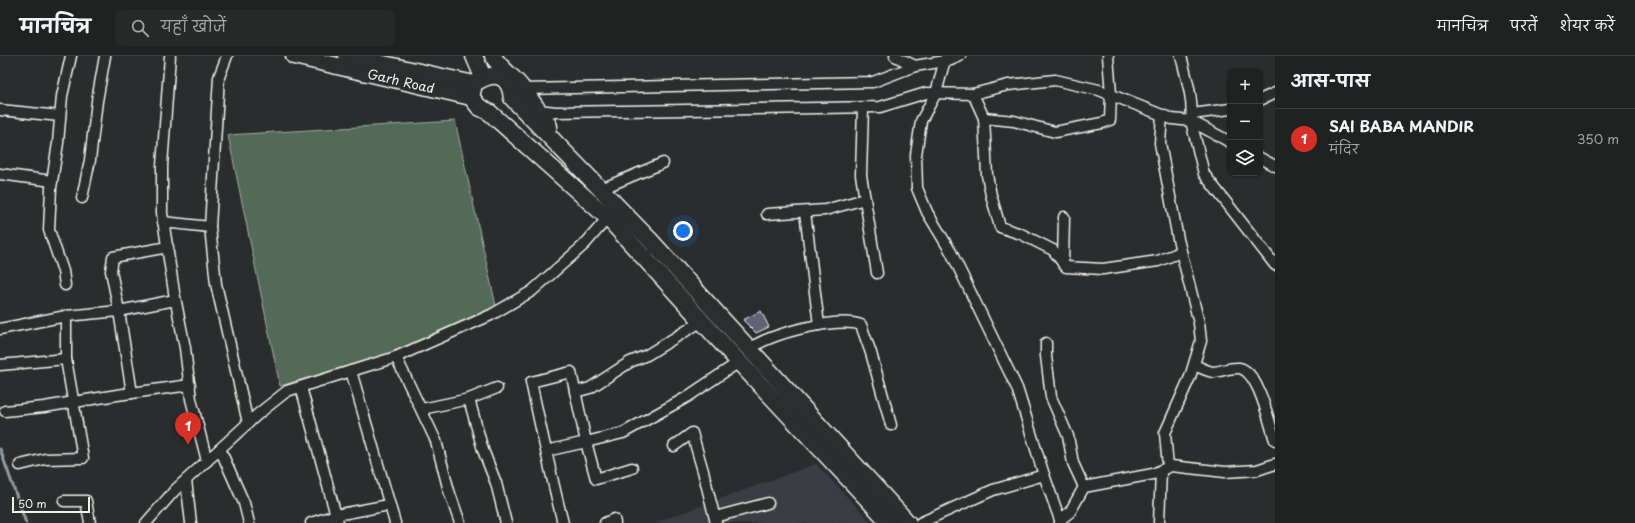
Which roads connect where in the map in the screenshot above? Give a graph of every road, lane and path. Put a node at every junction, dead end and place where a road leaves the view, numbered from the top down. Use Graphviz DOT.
graph roads {
  1 [pos="71,56"];
  2 [pos="105,56"];
  3 [pos="170,56"];
  4 [pos="227,56"];
  5 [pos="294,56"];
  6 [pos="347,56"];
  7 [pos="474,56"];
  8 [pos="493,56"];
  9 [pos="894,56"];
  10 [pos="960,56"];
  11 [pos="1108,56"];
  12 [pos="1181,56"];
  13 [pos="317,59"];
  14 [pos="946,59"];
  15 [pos="915,66"];
  16 [pos="524,89"];
  17 [pos="477,91"];
  18 [pos="1274,92"];
  19 [pos="936,93"];
  20 [pos="974,94"];
  21 [pos="1110,94"];
  22 [pos="1263,98"];
  23 [pos="863,108"];
  24 [pos="0,110"];
  25 [pos="538,110"];
  26 [pos="1227,110"];
  27 [pos="1162,115"];
  28 [pos="60,116"];
  29 [pos="984,118"];
  30 [pos="1192,118"];
  31 [pos="1227,140"];
  32 [pos="553,142"];
  33 [pos="1263,160"];
  34 [pos="663,163"];
  35 [pos="1275,166"];
  36 [pos="0,174"];
  37 [pos="52,181"];
  38 [pos="601,189"];
  39 [pos="82,198"];
  40 [pos="865,199"];
  41 [pos="613,212"];
  42 [pos="805,212"];
  43 [pos="766,214"];
  44 [pos="1064,217"];
  45 [pos="163,222"];
  46 [pos="210,227"];
  47 [pos="168,247"];
  48 [pos="1181,252"];
  49 [pos="1063,264"];
  50 [pos="1275,265"];
  51 [pos="877,273"];
  52 [pos="65,285"];
  53 [pos="175,300"];
  54 [pos="119,311"];
  55 [pos="66,316"];
  56 [pos="702,321"];
  57 [pos="819,325"];
  58 [pos="0,329"];
  59 [pos="1046,343"];
  60 [pos="749,348"];
  61 [pos="396,357"];
  62 [pos="66,359"];
  63 [pos="738,361"];
  64 [pos="0,365"];
  65 [pos="1194,365"];
  66 [pos="351,371"];
  67 [pos="190,385"];
  68 [pos="301,387"];
  69 [pos="497,388"];
  70 [pos="575,392"];
  71 [pos="132,393"];
  72 [pos="469,399"];
  73 [pos="74,402"];
  74 [pos="422,408"];
  75 [pos="5,411"];
  76 [pos="248,423"];
  77 [pos="891,425"];
  78 [pos="1275,440"];
  79 [pos="586,442"];
  80 [pos="674,446"];
  81 [pos="220,449"];
  82 [pos="546,451"];
  83 [pos="207,461"];
  84 [pos="1275,464"];
  85 [pos="20,465"];
  86 [pos="632,468"];
  87 [pos="1165,469"];
  88 [pos="1044,475"];
  89 [pos="186,480"];
  90 [pos="1084,487"];
  91 [pos="64,501"];
  92 [pos="768,503"];
  93 [pos="389,505"];
  94 [pos="337,519"];
  95 [pos="715,520"];
  96 [pos="150,521"];
  97 [pos="1060,521"];
  98 [pos="90,523"];
  99 [pos="191,523"];
  100 [pos="249,523"];
  101 [pos="311,523"];
  102 [pos="395,523"];
  103 [pos="460,523"];
  104 [pos="506,523"];
  105 [pos="563,523"];
  106 [pos="605,523"];
  107 [pos="615,523"];
  108 [pos="890,523"];
  109 [pos="908,523"];
  110 [pos="920,523"];
  111 [pos="1160,523"];
  1 -- 28 [label="street"];
  2 -- 39 [label="street"];
  3 -- 45 [label="street"];
  4 -- 46 [label="street"];
  5 -- 13 [label="main road, Garh Road"];
  6 -- 17 [label="main road, Garh Road"];
  7 -- 17 [label="main road"];
  8 -- 16 [label="main road"];
  9 -- 15 [label="street"];
  10 -- 14 [label="street"];
  11 -- 21 [label="street"];
  12 -- 30 [label="street"];
  13 -- 17 [label="main road, Garh Road"];
  14 -- 15 [label="street"];
  14 -- 19 [label="street"];
  15 -- 16 [label="street"];
  16 -- 25 [label="main road"];
  17 -- 32 [label="main road"];
  17 -- 41 [label="main road"];
  18 -- 22 [label="street"];
  19 -- 20 [label="street"];
  19 -- 23 [label="street"];
  19 -- 88 [label="street"];
  20 -- 21 [label="street"];
  20 -- 29 [label="street"];
  21 -- 27 [label="street"];
  21 -- 29 [label="street"];
  23 -- 25 [label="street"];
  23 -- 40 [label="street"];
  24 -- 28 [label="street"];
  25 -- 32 [label="main road"];
  26 -- 30 [label="street"];
  27 -- 30 [label="street"];
  27 -- 48 [label="street"];
  28 -- 37 [label="street"];
  29 -- 49 [label="street"];
  30 -- 31 [label="street"];
  30 -- 50 [label="street"];
  32 -- 38 [label="main road"];
  33 -- 35 [label="street"];
  34 -- 38 [label="street"];
  36 -- 37 [label="street"];
  37 -- 52 [label="street"];
  38 -- 41 [label="main road"];
  40 -- 42 [label="street"];
  40 -- 51 [label="street"];
  41 -- 56 [label="main road"];
  41 -- 60 [label="main road"];
  41 -- 61 [label="street"];
  42 -- 43 [label="street"];
  42 -- 57 [label="street"];
  44 -- 49 [label="street"];
  45 -- 46 [label="street"];
  45 -- 47 [label="street"];
  46 -- 76 [label="street"];
  47 -- 53 [label="street"];
  47 -- 54 [label="street"];
  48 -- 49 [label="street"];
  48 -- 65 [label="street"];
  53 -- 54 [label="street"];
  53 -- 67 [label="street"];
  54 -- 55 [label="street"];
  54 -- 71 [label="street"];
  55 -- 58 [label="street"];
  55 -- 62 [label="street"];
  56 -- 63 [label="main road"];
  56 -- 70 [label="street"];
  57 -- 60 [label="street"];
  57 -- 77 [label="street"];
  59 -- 90 [label="street"];
  60 -- 63 [label="main road"];
  60 -- 109 [label="main road"];
  61 -- 66 [label="street"];
  61 -- 74 [label="street"];
  62 -- 64 [label="street"];
  62 -- 73 [label="street"];
  63 -- 79 [label="street"];
  63 -- 108 [label="main road"];
  65 -- 78 [label="street"];
  65 -- 87 [label="street"];
  66 -- 68 [label="street"];
  66 -- 93 [label="street"];
  67 -- 71 [label="street"];
  67 -- 83 [label="street"];
  68 -- 76 [label="street"];
  68 -- 94 [label="street"];
  69 -- 72 [label="street"];
  70 -- 79 [label="street"];
  70 -- 82 [label="street"];
  71 -- 73 [label="street"];
  72 -- 74 [label="street"];
  72 -- 104 [label="street"];
  73 -- 75 [label="street"];
  73 -- 85 [label="street"];
  74 -- 103 [label="street"];
  76 -- 81 [label="street"];
  79 -- 82 [label="street"];
  79 -- 86 [label="street"];
  80 -- 95 [label="street"];
  81 -- 83 [label="street"];
  81 -- 100 [label="street"];
  82 -- 105 [label="street"];
  83 -- 89 [label="street"];
  84 -- 87 [label="street"];
  87 -- 90 [label="street"];
  87 -- 111 [label="street"];
  88 -- 97 [label="street"];
  88 -- 110 [label="street"];
  89 -- 96 [label="street"];
  89 -- 99 [label="street"];
  90 -- 97 [label="street"];
  91 -- 98 [label="street"];
  92 -- 95 [label="street"];
  93 -- 94 [label="street"];
  93 -- 102 [label="street"];
  94 -- 101 [label="street"];
  106 -- 107 [label="street"];
}
